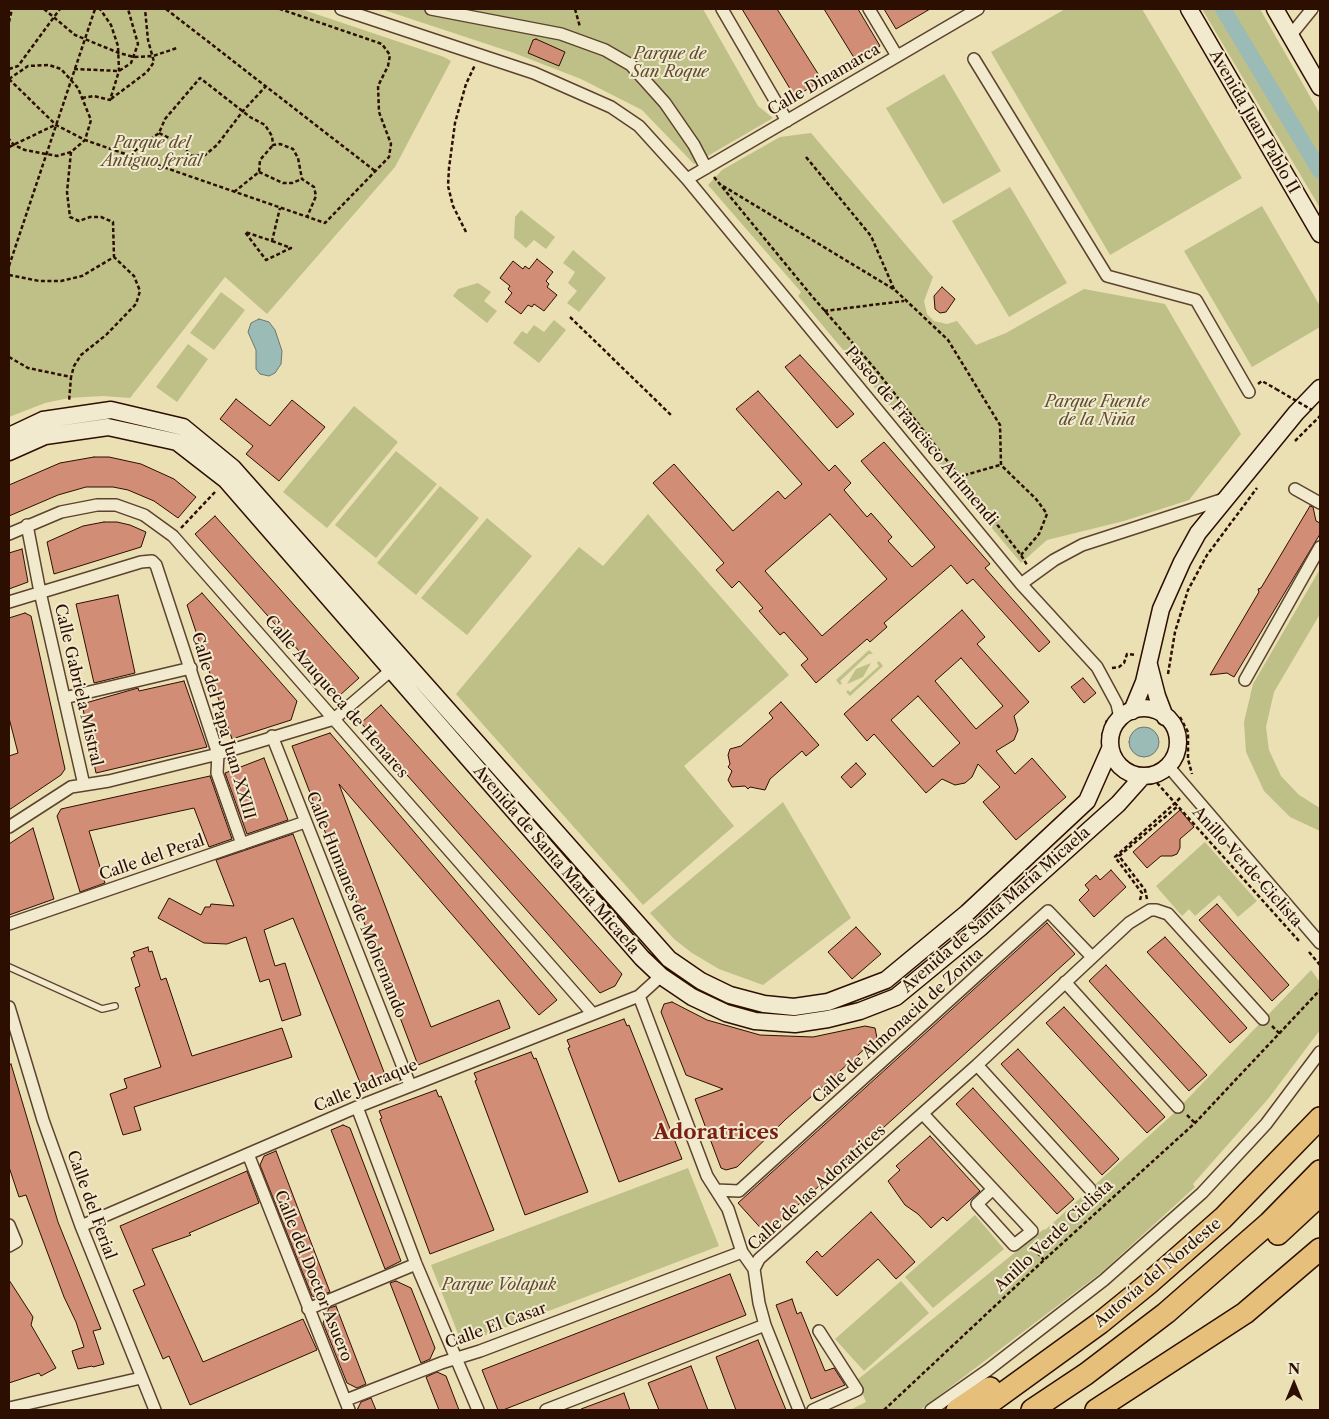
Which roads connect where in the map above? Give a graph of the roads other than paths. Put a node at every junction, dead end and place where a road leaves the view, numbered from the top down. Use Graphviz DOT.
graph roads {
  1 [pos="341,9"];
  2 [pos="431,9"];
  3 [pos="722,9"];
  4 [pos="869,9"];
  5 [pos="978,9"];
  6 [pos="1189,9"];
  7 [pos="1275,9"];
  8 [pos="1312,9"];
  9 [pos="1290,36"];
  10 [pos="897,56"];
  11 [pos="974,59"];
  12 [pos="1320,87"];
  13 [pos="787,121"];
  14 [pos="706,168"];
  15 [pos="687,179"];
  16 [pos="1320,234"];
  17 [pos="1320,388"];
  18 [pos="1249,392"];
  19 [pos="9,436"];
  20 [pos="9,452"];
  21 [pos="1295,489"];
  22 [pos="1224,499"];
  23 [pos="1320,503"];
  24 [pos="27,525"];
  25 [pos="9,534"];
  26 [pos="1320,547"];
  27 [pos="1022,584"];
  28 [pos="40,592"];
  29 [pos="9,602"];
  30 [pos="404,659"];
  31 [pos="1149,660"];
  32 [pos="191,668"];
  33 [pos="390,670"];
  34 [pos="1245,680"];
  35 [pos="64,698"];
  36 [pos="1171,714"];
  37 [pos="1126,715"];
  38 [pos="334,720"];
  39 [pos="272,736"];
  40 [pos="1110,749"];
  41 [pos="218,754"];
  42 [pos="1168,766"];
  43 [pos="1147,782"];
  44 [pos="84,785"];
  45 [pos="305,822"];
  46 [pos="9,827"];
  47 [pos="242,844"];
  48 [pos="9,924"];
  49 [pos="1320,943"];
  50 [pos="1092,956"];
  51 [pos="9,967"];
  52 [pos="661,976"];
  53 [pos="1065,982"];
  54 [pos="639,996"];
  55 [pos="115,1006"];
  56 [pos="9,1007"];
  57 [pos="592,1013"];
  58 [pos="1263,1018"];
  59 [pos="1320,1052"];
  60 [pos="977,1064"];
  61 [pos="410,1085"];
  62 [pos="1178,1106"];
  63 [pos="357,1107"];
  64 [pos="923,1114"];
  65 [pos="1320,1118"];
  66 [pos="248,1154"];
  67 [pos="1320,1171"];
  68 [pos="1090,1189"];
  69 [pos="716,1190"];
  70 [pos="992,1190"];
  71 [pos="1320,1195"];
  72 [pos="9,1226"];
  73 [pos="80,1226"];
  74 [pos="1320,1236"];
  75 [pos="1192,1245"];
  76 [pos="9,1246"];
  77 [pos="1320,1249"];
  78 [pos="742,1252"];
  79 [pos="416,1264"];
  80 [pos="754,1269"];
  81 [pos="308,1309"];
  82 [pos="1166,1313"];
  83 [pos="765,1325"];
  84 [pos="819,1331"];
  85 [pos="457,1360"];
  86 [pos="1161,1368"];
  87 [pos="141,1378"];
  88 [pos="347,1405"];
  89 [pos="9,1408"];
  90 [pos="155,1410"];
  91 [pos="478,1410"];
  92 [pos="546,1410"];
  93 [pos="799,1410"];
  94 [pos="813,1410"];
  95 [pos="931,1410"];
  96 [pos="957,1410"];
  97 [pos="980,1410"];
  98 [pos="1032,1410"];
  99 [pos="1096,1410"];
  1 -- 15 [label="street, Paseo de Francisco Aritmendi"];
  2 -- 14 [label="street"];
  3 -- 13 [label="street"];
  4 -- 10 [label="street"];
  5 -- 10 [label="street, Calle Dinamarca"];
  6 -- 16 [label="street, Avenida Juan Pablo II"];
  7 -- 9 [label="street"];
  8 -- 9 [label="street"];
  9 -- 12 [label="street"];
  10 -- 13 [label="street, Calle Dinamarca"];
  11 -- 18 [label="street"];
  13 -- 14 [label="street, Calle Dinamarca"];
  14 -- 15 [label="street, Calle Dinamarca"];
  15 -- 27 [label="street, Paseo de Francisco Aritmendi"];
  17 -- 22 [label="street"];
  19 -- 30 [label="street, Avenida de Santa María Micaela"];
  20 -- 33 [label="street, Avenida de Santa María Micaela"];
  21 -- 23 [label="street"];
  22 -- 27 [label="street"];
  22 -- 31 [label="street"];
  24 -- 25 [label="street, Calle Azuqueca de Henares"];
  24 -- 28 [label="street, Calle Gabriela Mistral"];
  24 -- 38 [label="street, Calle Azuqueca de Henares"];
  26 -- 34 [label="street"];
  27 -- 37 [label="street, Paseo de Francisco Aritmendi"];
  28 -- 29 [label="street, Calle del Papa Juan XXIII"];
  28 -- 32 [label="street, Calle del Papa Juan XXIII"];
  28 -- 35 [label="street, Calle Gabriela Mistral"];
  30 -- 33 [label="street"];
  30 -- 40 [label="street, Avenida de Santa María Micaela"];
  31 -- 36 [label="street"];
  31 -- 37 [label="street"];
  32 -- 35 [label="street"];
  32 -- 41 [label="street, Calle del Papa Juan XXIII"];
  33 -- 38 [label="street"];
  33 -- 52 [label="street, Avenida de Santa María Micaela"];
  35 -- 44 [label="street, Calle Gabriela Mistral"];
  36 -- 37 [label="street"];
  36 -- 42 [label="street"];
  37 -- 40 [label="street"];
  38 -- 39 [label="street"];
  38 -- 57 [label="street, Calle Azuqueca de Henares"];
  39 -- 41 [label="street"];
  39 -- 45 [label="street, Calle Humanes de Mohernando"];
  40 -- 43 [label="street"];
  41 -- 44 [label="street"];
  41 -- 47 [label="street, Calle del Papa Juan XXIII"];
  42 -- 43 [label="street"];
  42 -- 49 [label="street"];
  43 -- 52 [label="street, Avenida de Santa María Micaela"];
  44 -- 46 [label="street"];
  45 -- 47 [label="street, Calle del Peral"];
  45 -- 61 [label="street, Calle Humanes de Mohernando"];
  47 -- 48 [label="street, Calle del Peral"];
  50 -- 53 [label="street, Calle de las Adoratrices"];
  50 -- 58 [label="street, Calle de las Adoratrices"];
  50 -- 69 [label="street, Calle de Almonacid de Zorita"];
  51 -- 55 [label="lane"];
  52 -- 54 [label="street, Calle Jadraque"];
  53 -- 60 [label="street, Calle de las Adoratrices"];
  53 -- 62 [label="street"];
  54 -- 57 [label="street, Calle Jadraque"];
  54 -- 69 [label="street"];
  56 -- 73 [label="street, Calle del Ferial"];
  57 -- 61 [label="street, Calle Jadraque"];
  59 -- 95 [label="street"];
  60 -- 64 [label="street, Calle de las Adoratrices"];
  60 -- 68 [label="street"];
  61 -- 63 [label="street, Calle Jadraque"];
  63 -- 66 [label="street, Calle Jadraque"];
  63 -- 79 [label="street"];
  64 -- 70 [label="street"];
  64 -- 80 [label="street, Calle de las Adoratrices"];
  65 -- 75 [label="highway, Autovía del Nordeste"];
  66 -- 73 [label="street, Calle Jadraque"];
  66 -- 81 [label="street, Calle del Doctor Asuero"];
  67 -- 82 [label="highway, Autovía del Nordeste"];
  69 -- 78 [label="street"];
  70 -- 70 [label="street"];
  71 -- 82 [label="highway"];
  72 -- 76 [label="street"];
  73 -- 87 [label="street, Calle del Ferial"];
  74 -- 86 [label="highway"];
  75 -- 96 [label="highway"];
  75 -- 97 [label="highway, Autovía del Nordeste"];
  77 -- 86 [label="highway"];
  78 -- 80 [label="street"];
  78 -- 85 [label="street, Calle El Casar"];
  79 -- 81 [label="street"];
  79 -- 85 [label="street"];
  80 -- 83 [label="street, Calle de las Adoratrices"];
  81 -- 88 [label="street, Calle del Doctor Asuero"];
  82 -- 98 [label="highway, Autovía del Nordeste"];
  83 -- 92 [label="street"];
  83 -- 93 [label="street, Calle de las Adoratrices"];
  84 -- 94 [label="street"];
  85 -- 88 [label="street, Calle El Casar"];
  85 -- 91 [label="street"];
  86 -- 99 [label="highway"];
  87 -- 89 [label="street"];
  87 -- 90 [label="street, Calle del Ferial"];
}
